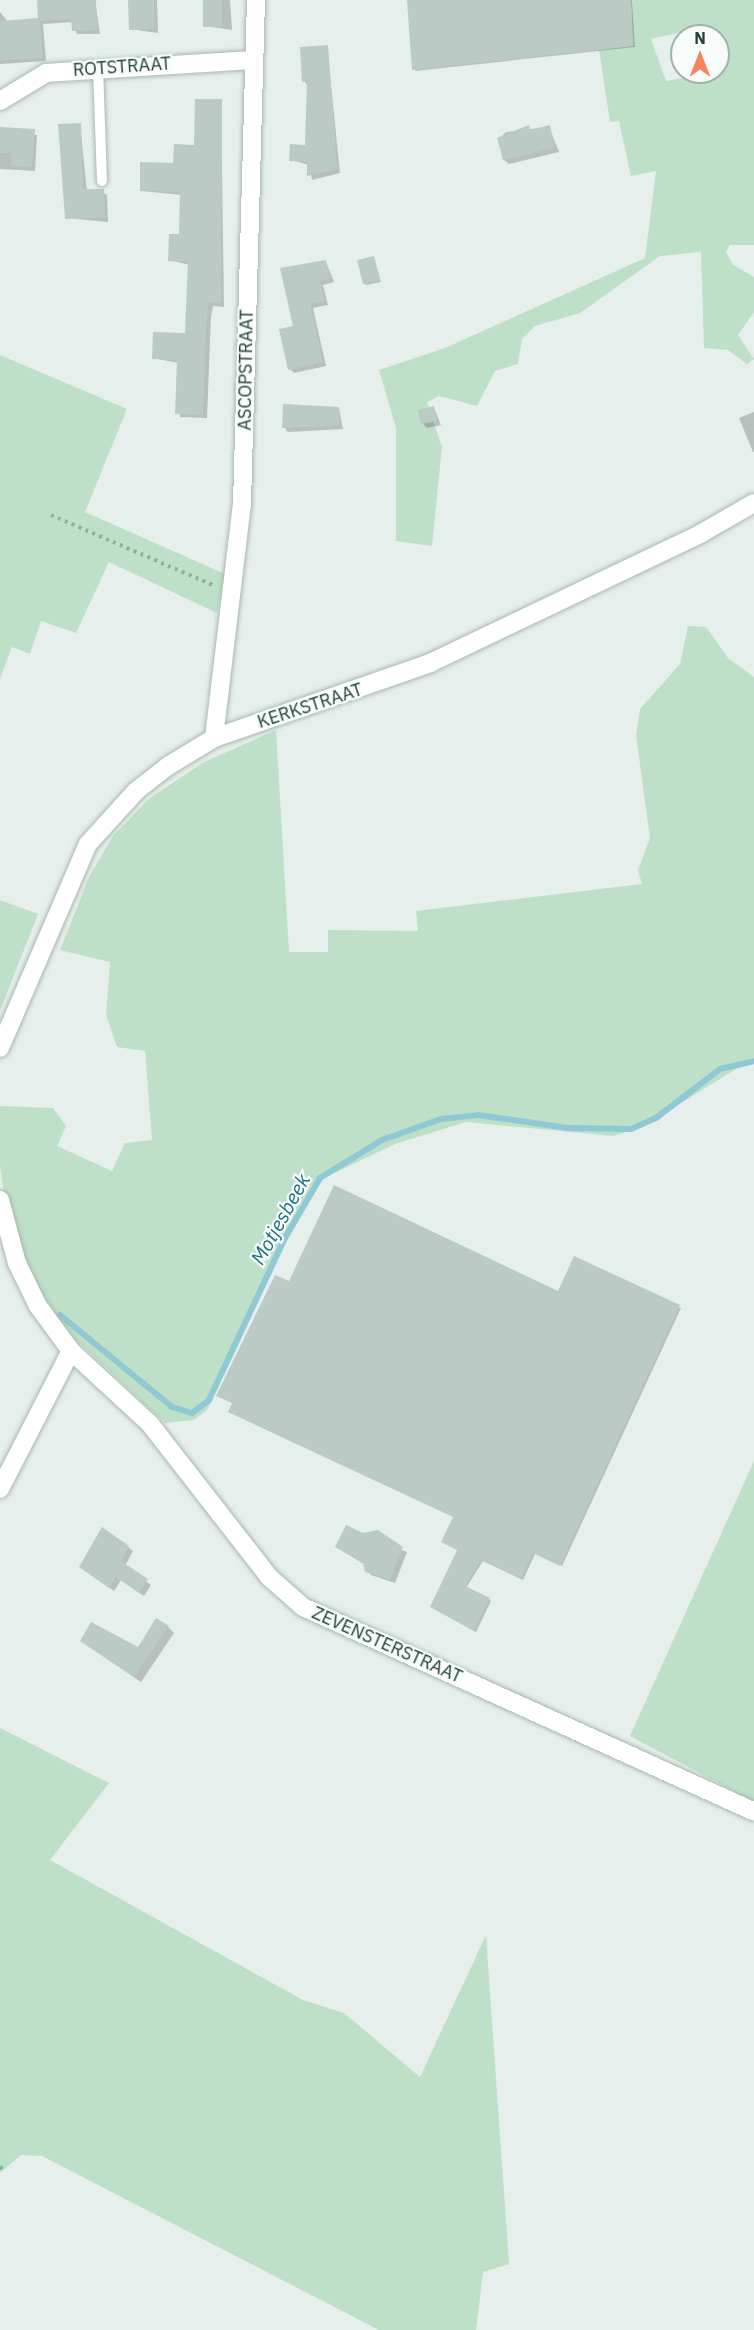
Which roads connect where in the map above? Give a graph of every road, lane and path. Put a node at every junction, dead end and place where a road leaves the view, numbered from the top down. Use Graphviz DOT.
graph roads {
  1 [pos="256,0"];
  2 [pos="252,60"];
  3 [pos="98,67"];
  4 [pos="0,100"];
  5 [pos="102,181"];
  6 [pos="754,503"];
  7 [pos="51,515"];
  8 [pos="231,590"];
  9 [pos="214,738"];
  10 [pos="0,1048"];
  11 [pos="0,1200"];
  12 [pos="71,1351"];
  13 [pos="0,1489"];
  14 [pos="754,1812"];
  1 -- 2 [label="street, ASCOPSTRAAT"];
  2 -- 3 [label="street, ROTSTRAAT"];
  2 -- 8 [label="street, ASCOPSTRAAT"];
  3 -- 4 [label="street, ROTSTRAAT"];
  3 -- 5 [label="lane"];
  6 -- 9 [label="street, KERKSTRAAT"];
  7 -- 8 [label="path"];
  8 -- 9 [label="street, ASCOPSTRAAT"];
  9 -- 10 [label="street, KERKSTRAAT"];
  11 -- 12 [label="street, ZEVENSTERSTRAAT"];
  12 -- 13 [label="street"];
  12 -- 14 [label="street, ZEVENSTERSTRAAT"];
}
